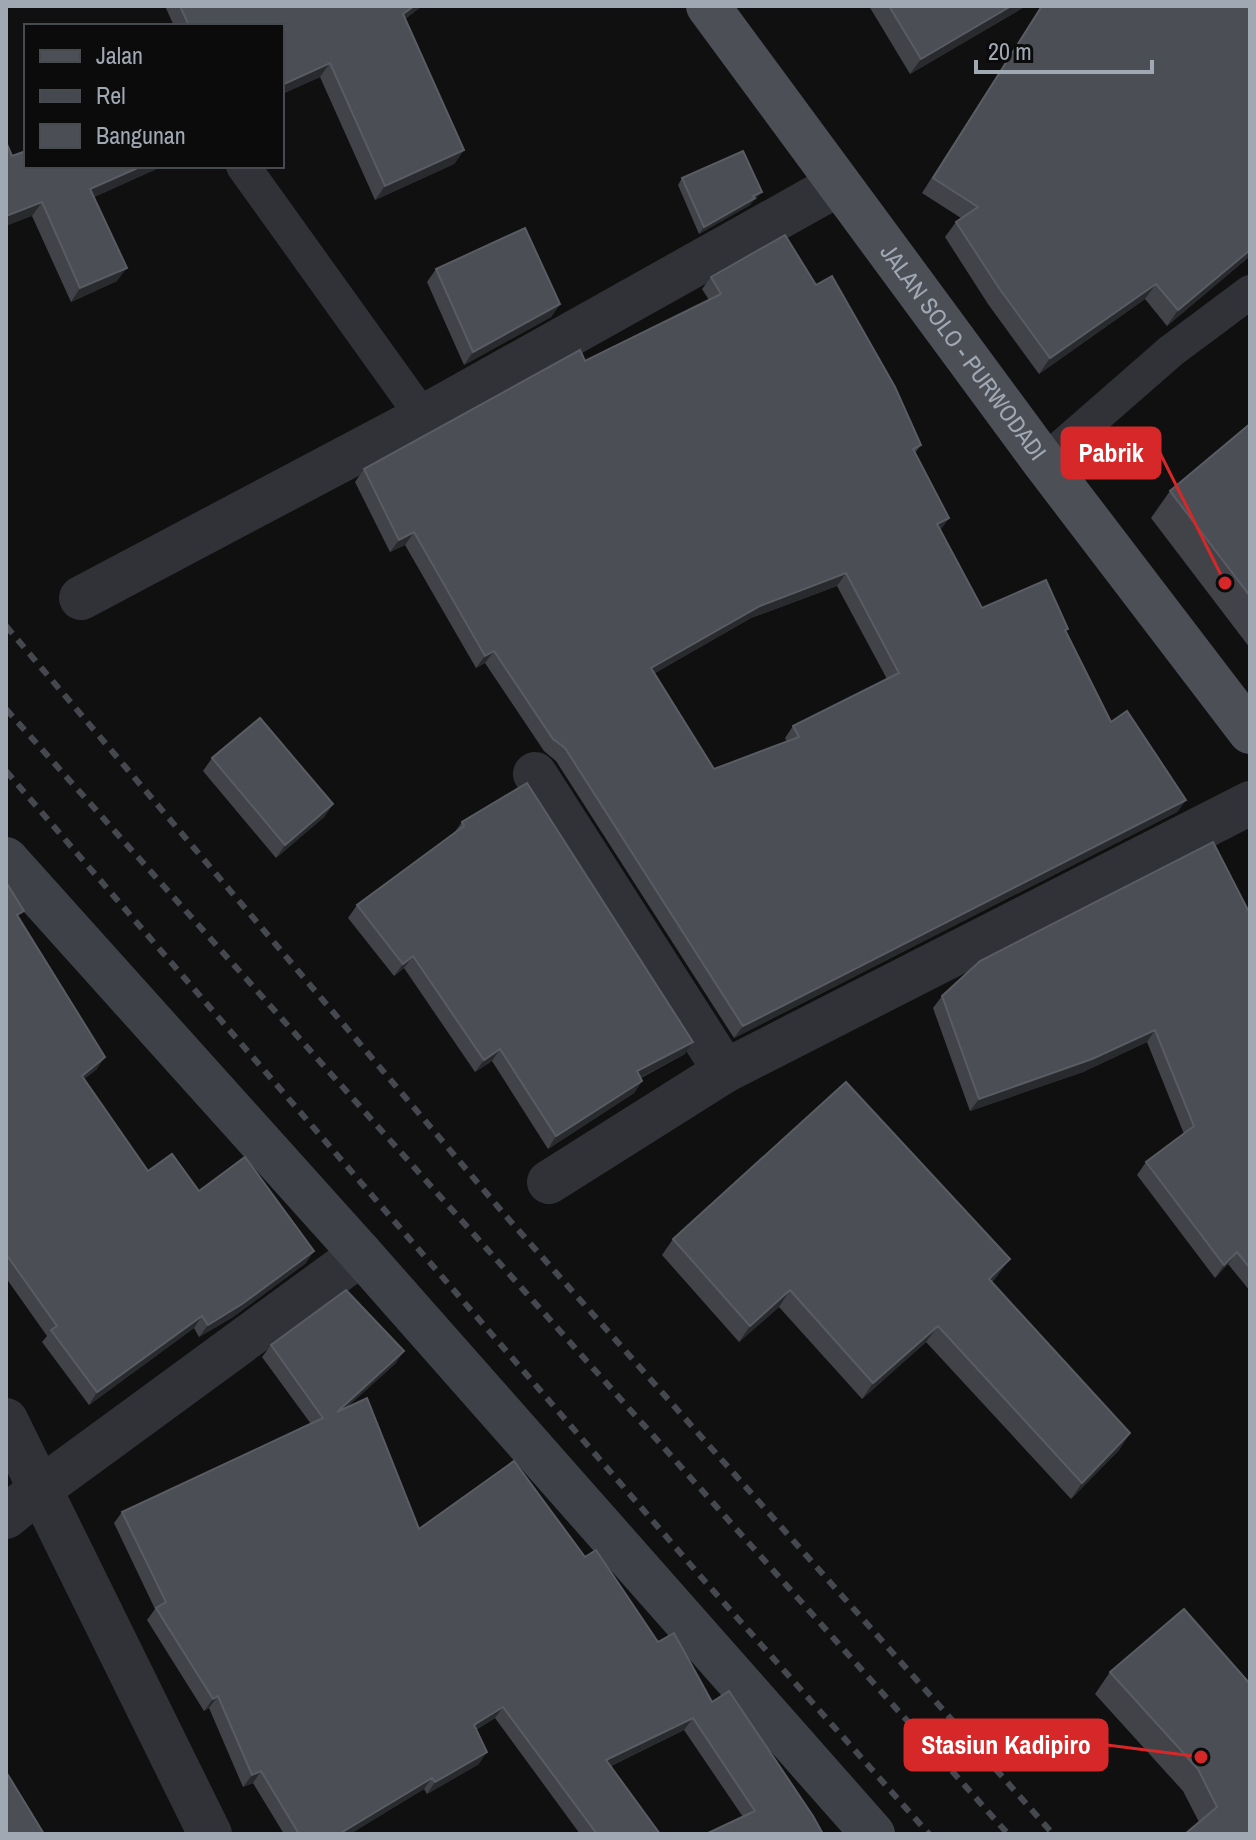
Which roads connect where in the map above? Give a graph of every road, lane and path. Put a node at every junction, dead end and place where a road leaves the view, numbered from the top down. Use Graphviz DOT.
graph roads {
  1 [pos="708,6"];
  2 [pos="244,168"];
  3 [pos="839,184"];
  4 [pos="1250,292"];
  5 [pos="423,417"];
  6 [pos="1044,462"];
  7 [pos="81,598"];
  8 [pos="1250,732"];
  9 [pos="535,774"];
  10 [pos="1250,803"];
  11 [pos="6,859"];
  12 [pos="725,1071"];
  13 [pos="549,1182"];
  14 [pos="361,1254"];
  15 [pos="6,1420"];
  16 [pos="40,1489"];
  17 [pos="6,1517"];
  18 [pos="208,1833"];
  19 [pos="873,1834"];
  1 -- 3 [label="main road, JALAN SOLO - PURWODADI"];
  2 -- 5 [label="lane"];
  3 -- 5 [label="street"];
  3 -- 6 [label="main road, JALAN SOLO - PURWODADI"];
  4 -- 6 [label="lane"];
  5 -- 7 [label="street"];
  6 -- 8 [label="main road, JALAN SOLO - PURWODADI"];
  9 -- 12 [label="street"];
  10 -- 12 [label="street"];
  11 -- 14 [label="street"];
  12 -- 13 [label="street"];
  14 -- 16 [label="street"];
  14 -- 19 [label="street"];
  15 -- 16 [label="street"];
  16 -- 17 [label="street"];
  16 -- 18 [label="street"];
}
